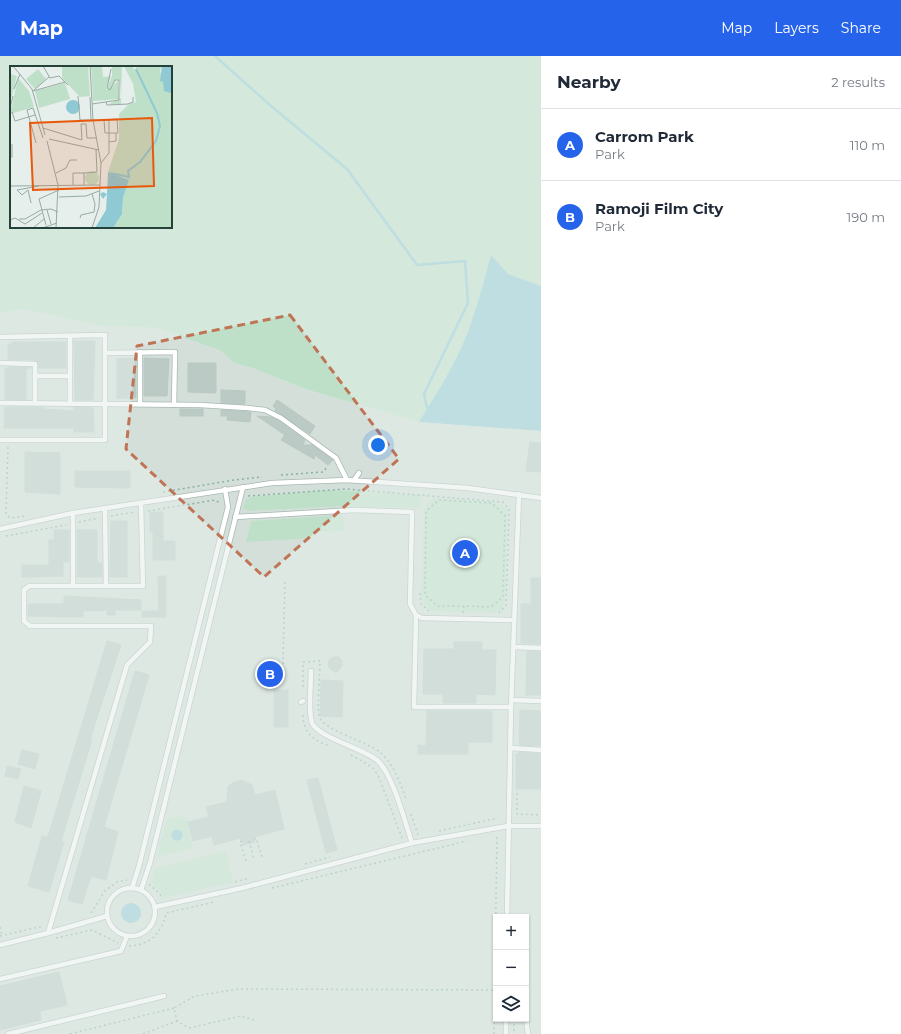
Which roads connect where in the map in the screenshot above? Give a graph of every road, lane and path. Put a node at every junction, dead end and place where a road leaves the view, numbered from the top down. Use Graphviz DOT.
graph roads {
  1 [pos="70,336"];
  2 [pos="0,337"];
  3 [pos="140,352"];
  4 [pos="105,353"];
  5 [pos="0,363"];
  6 [pos="35,376"];
  7 [pos="70,376"];
  8 [pos="0,403"];
  9 [pos="35,403"];
  10 [pos="70,403"];
  11 [pos="106,404"];
  12 [pos="140,404"];
  13 [pos="174,405"];
  14 [pos="0,440"];
  15 [pos="8,446"];
  16 [pos="327,467"];
  17 [pos="359,473"];
  18 [pos="278,476"];
  19 [pos="264,477"];
  20 [pos="347,480"];
  21 [pos="354,480"];
  22 [pos="243,487"];
  23 [pos="225,489"];
  24 [pos="161,492"];
  25 [pos="518,494"];
  26 [pos="541,498"];
  27 [pos="141,503"];
  28 [pos="221,505"];
  29 [pos="105,508"];
  30 [pos="141,512"];
  31 [pos="73,513"];
  32 [pos="33,514"];
  33 [pos="235,517"];
  34 [pos="105,518"];
  35 [pos="73,523"];
  36 [pos="0,529"];
  37 [pos="6,536"];
  38 [pos="285,579"];
  39 [pos="73,585"];
  40 [pos="106,586"];
  41 [pos="464,606"];
  42 [pos="416,615"];
  43 [pos="463,619"];
  44 [pos="513,620"];
  45 [pos="513,647"];
  46 [pos="541,648"];
  47 [pos="283,664"];
  48 [pos="311,671"];
  49 [pos="511,700"];
  50 [pos="541,701"];
  51 [pos="510,707"];
  52 [pos="510,748"];
  53 [pos="541,750"];
  54 [pos="517,793"];
  55 [pos="541,815"];
  56 [pos="508,826"];
  57 [pos="541,826"];
  58 [pos="490,835"];
  59 [pos="255,838"];
  60 [pos="241,841"];
  61 [pos="249,841"];
  62 [pos="467,841"];
  63 [pos="412,843"];
  64 [pos="262,857"];
  65 [pos="254,859"];
  66 [pos="246,861"];
  67 [pos="131,878"];
  68 [pos="132,888"];
  69 [pos="266,889"];
  70 [pos="141,890"];
  71 [pos="220,900"];
  72 [pos="155,907"];
  73 [pos="507,914"];
  74 [pos="87,915"];
  75 [pos="107,916"];
  76 [pos="51,924"];
  77 [pos="0,927"];
  78 [pos="48,933"];
  79 [pos="1,936"];
  80 [pos="128,936"];
  81 [pos="54,939"];
  82 [pos="2,944"];
  83 [pos="123,945"];
  84 [pos="0,979"];
  85 [pos="495,986"];
  86 [pos="493,990"];
  87 [pos="164,996"];
  88 [pos="174,1008"];
  89 [pos="254,1020"];
  90 [pos="177,1021"];
  91 [pos="494,1022"];
  92 [pos="506,1022"];
  93 [pos="514,1022"];
  94 [pos="526,1022"];
  95 [pos="8,1034"];
  96 [pos="70,1034"];
  97 [pos="143,1034"];
  98 [pos="494,1034"];
  99 [pos="506,1034"];
  100 [pos="514,1034"];
  101 [pos="528,1034"];
  1 -- 2 [label="lane"];
  1 -- 4 [label="lane"];
  1 -- 7 [label="lane"];
  3 -- 4 [label="lane"];
  3 -- 12 [label="lane"];
  3 -- 13 [label="lane"];
  4 -- 11 [label="lane"];
  5 -- 6 [label="lane"];
  6 -- 7 [label="lane"];
  6 -- 9 [label="lane"];
  7 -- 10 [label="lane"];
  8 -- 9 [label="lane"];
  9 -- 10 [label="lane"];
  10 -- 11 [label="lane"];
  11 -- 12 [label="lane"];
  11 -- 14 [label="lane"];
  12 -- 13 [label="lane"];
  13 -- 20 [label="lane"];
  15 -- 32 [label="path"];
  16 -- 18 [label="path"];
  17 -- 21 [label="lane"];
  19 -- 24 [label="path"];
  20 -- 21 [label="lane"];
  20 -- 22 [label="lane"];
  21 -- 25 [label="lane"];
  22 -- 23 [label="lane"];
  22 -- 33 [label="lane"];
  23 -- 27 [label="lane"];
  23 -- 68 [label="lane"];
  25 -- 26 [label="lane"];
  25 -- 44 [label="lane"];
  27 -- 29 [label="lane"];
  27 -- 30 [label="lane"];
  28 -- 30 [label="path"];
  29 -- 31 [label="lane"];
  29 -- 34 [label="lane"];
  30 -- 34 [label="path"];
  30 -- 40 [label="lane"];
  31 -- 35 [label="lane"];
  31 -- 36 [label="lane"];
  33 -- 42 [label="lane"];
  33 -- 70 [label="lane"];
  34 -- 35 [label="path"];
  34 -- 40 [label="lane"];
  35 -- 37 [label="path"];
  35 -- 39 [label="lane"];
  38 -- 47 [label="path"];
  39 -- 40 [label="lane"];
  39 -- 76 [label="lane"];
  41 -- 41 [label="path"];
  41 -- 43 [label="path"];
  42 -- 43 [label="lane"];
  42 -- 51 [label="lane"];
  43 -- 44 [label="lane"];
  44 -- 45 [label="lane"];
  45 -- 46 [label="lane"];
  45 -- 49 [label="lane"];
  48 -- 63 [label="lane"];
  49 -- 50 [label="lane"];
  49 -- 51 [label="lane"];
  51 -- 52 [label="lane"];
  52 -- 53 [label="lane"];
  52 -- 56 [label="lane"];
  54 -- 55 [label="path"];
  56 -- 57 [label="lane"];
  56 -- 63 [label="lane"];
  56 -- 73 [label="lane"];
  58 -- 85 [label="path"];
  59 -- 64 [label="path"];
  60 -- 66 [label="path"];
  61 -- 65 [label="path"];
  62 -- 69 [label="path"];
  63 -- 72 [label="lane"];
  67 -- 74 [label="path"];
  68 -- 70 [label="lane"];
  68 -- 75 [label="lane"];
  70 -- 72 [label="lane"];
  71 -- 83 [label="path"];
  72 -- 80 [label="lane"];
  75 -- 78 [label="lane"];
  75 -- 80 [label="lane"];
  76 -- 78 [label="lane"];
  76 -- 79 [label="path"];
  77 -- 79 [label="path"];
  78 -- 82 [label="lane"];
  79 -- 82 [label="path"];
  80 -- 83 [label="lane"];
  81 -- 83 [label="path"];
  83 -- 84 [label="lane"];
  86 -- 88 [label="path"];
  87 -- 95 [label="lane"];
  88 -- 90 [label="path"];
  88 -- 96 [label="path"];
  89 -- 90 [label="path"];
  90 -- 97 [label="path"];
  91 -- 98 [label="path"];
  92 -- 99 [label="lane"];
  93 -- 100 [label="path"];
  94 -- 101 [label="lane"];
}
